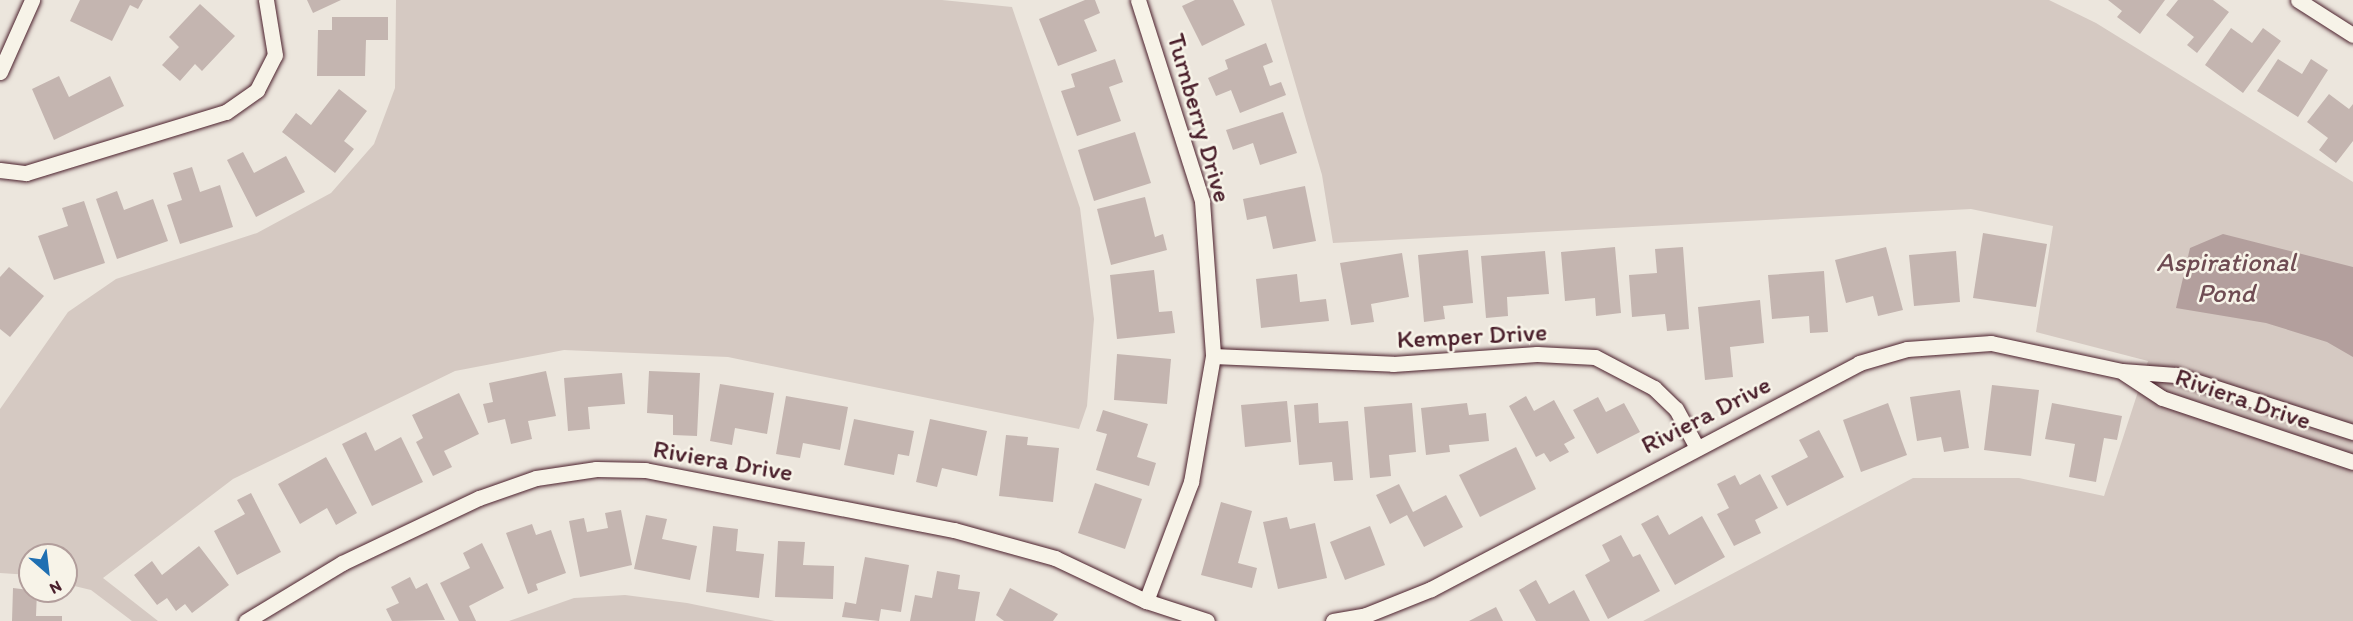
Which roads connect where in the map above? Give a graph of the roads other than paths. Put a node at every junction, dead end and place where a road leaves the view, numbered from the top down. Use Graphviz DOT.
graph roads {
  1 [pos="32,0"];
  2 [pos="266,0"];
  3 [pos="1138,0"];
  4 [pos="2298,0"];
  5 [pos="2353,35"];
  6 [pos="0,72"];
  7 [pos="0,170"];
  8 [pos="1213,356"];
  9 [pos="2122,371"];
  10 [pos="2353,432"];
  11 [pos="1696,446"];
  12 [pos="2353,462"];
  13 [pos="1146,601"];
  14 [pos="246,621"];
  15 [pos="1207,621"];
  16 [pos="1333,621"];
  1 -- 6 [label="street"];
  2 -- 7 [label="street"];
  3 -- 8 [label="street, Turnberry Drive"];
  4 -- 5 [label="street"];
  8 -- 11 [label="street, Kemper Drive"];
  8 -- 13 [label="street, Turnberry Drive"];
  9 -- 10 [label="street, Riviera Drive"];
  9 -- 11 [label="street, Riviera Drive"];
  9 -- 12 [label="street, Riviera Drive"];
  11 -- 16 [label="street, Riviera Drive"];
  13 -- 14 [label="street, Riviera Drive"];
  13 -- 15 [label="street, Riviera Drive"];
}
